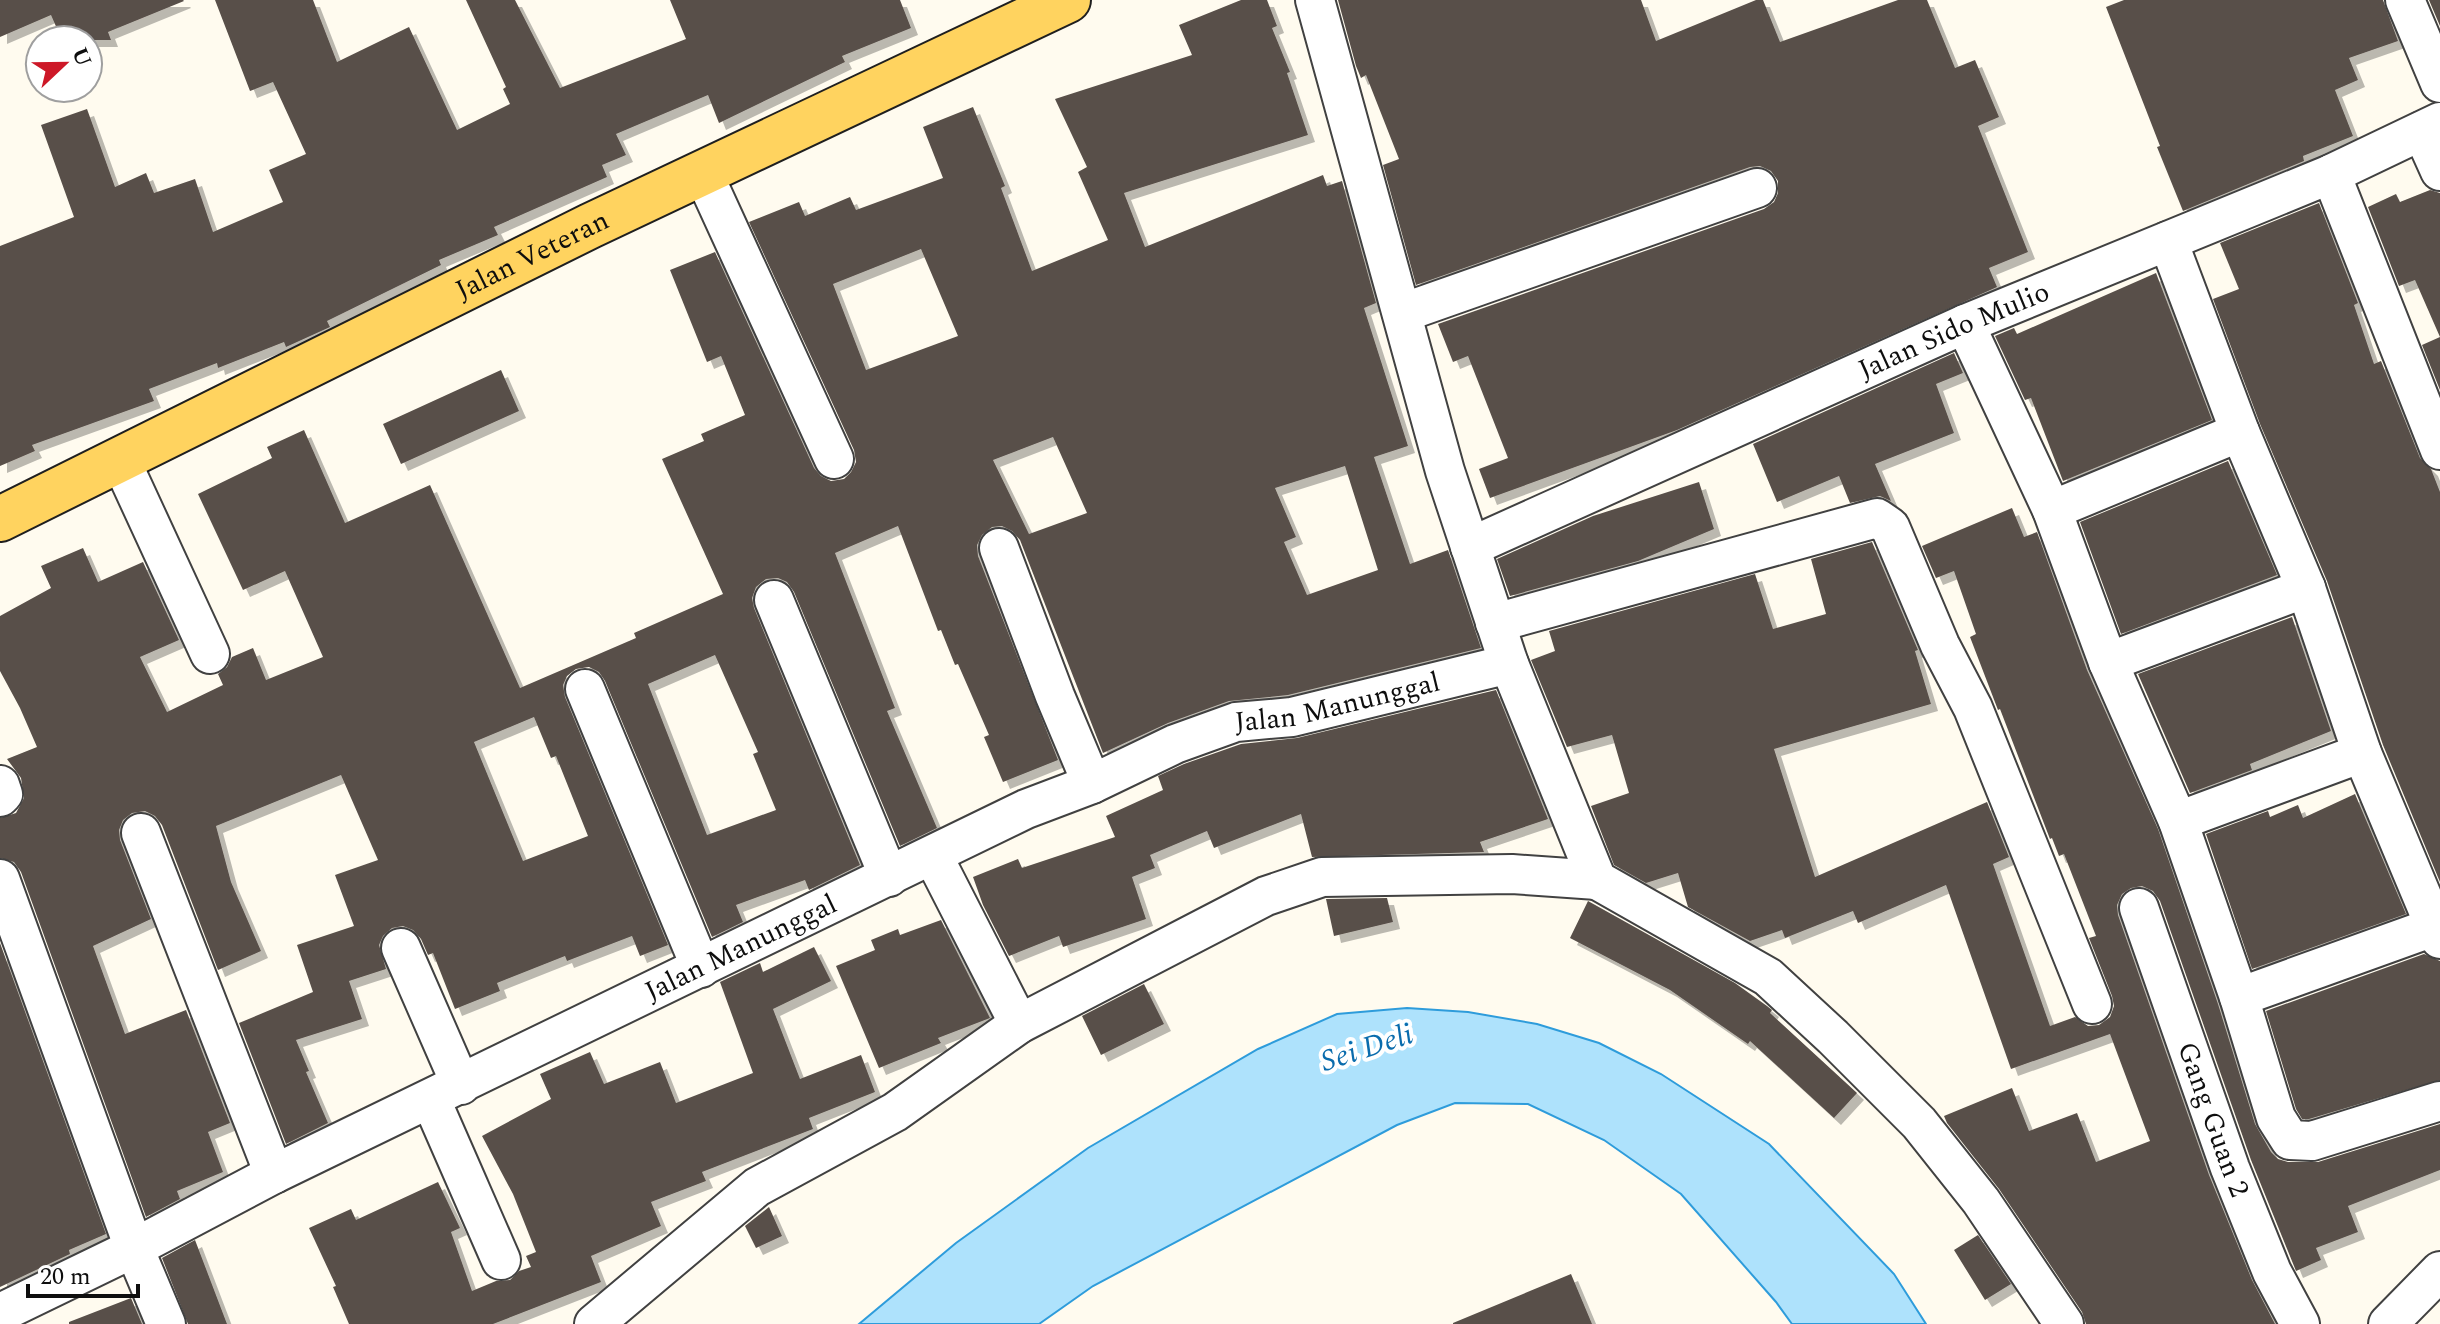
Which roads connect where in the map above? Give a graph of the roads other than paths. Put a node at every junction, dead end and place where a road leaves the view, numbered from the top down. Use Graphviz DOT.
graph roads {
  1 [pos="1068,0"];
  2 [pos="1315,0"];
  3 [pos="2405,0"];
  4 [pos="2440,83"];
  5 [pos="2431,126"];
  6 [pos="702,171"];
  7 [pos="2440,171"];
  8 [pos="2331,174"];
  9 [pos="1757,188"];
  10 [pos="2168,241"];
  11 [pos="1402,313"];
  12 [pos="1965,324"];
  13 [pos="2240,432"];
  14 [pos="2440,450"];
  15 [pos="834,459"];
  16 [pos="121,461"];
  17 [pos="2052,510"];
  18 [pos="0,519"];
  19 [pos="1470,547"];
  20 [pos="999,548"];
  21 [pos="2306,588"];
  22 [pos="774,600"];
  23 [pos="1495,623"];
  24 [pos="210,654"];
  25 [pos="2108,662"];
  26 [pos="1509,664"];
  27 [pos="585,689"];
  28 [pos="2362,753"];
  29 [pos="1092,784"];
  30 [pos="0,785"];
  31 [pos="0,797"];
  32 [pos="2178,821"];
  33 [pos="141,833"];
  34 [pos="933,856"];
  35 [pos="889,877"];
  36 [pos="0,879"];
  37 [pos="1597,880"];
  38 [pos="2139,908"];
  39 [pos="2438,932"];
  40 [pos="401,948"];
  41 [pos="701,968"];
  42 [pos="2239,997"];
  43 [pos="2092,1004"];
  44 [pos="1019,1024"];
  45 [pos="446,1092"];
  46 [pos="2440,1101"];
  47 [pos="274,1174"];
  48 [pos="134,1248"];
  49 [pos="501,1260"];
  50 [pos="2440,1271"];
  51 [pos="3,1313"];
  52 [pos="166,1324"];
  53 [pos="594,1324"];
  54 [pos="2064,1324"];
  55 [pos="2300,1324"];
  56 [pos="2388,1324"];
  1 -- 6 [label="main road, Jalan Veteran"];
  2 -- 11 [label="street"];
  3 -- 4 [label="street"];
  5 -- 7 [label="street"];
  5 -- 8 [label="street, Jalan Sido Mulio"];
  6 -- 15 [label="street"];
  6 -- 16 [label="main road, Jalan Veteran"];
  8 -- 10 [label="street, Jalan Sido Mulio"];
  8 -- 14 [label="street"];
  9 -- 11 [label="street"];
  10 -- 12 [label="street, Jalan Sido Mulio"];
  10 -- 13 [label="street"];
  11 -- 19 [label="street"];
  12 -- 17 [label="street"];
  12 -- 19 [label="street, Jalan Sido Mulio"];
  13 -- 17 [label="street"];
  13 -- 21 [label="street"];
  16 -- 18 [label="main road, Jalan Veteran"];
  16 -- 24 [label="street"];
  17 -- 25 [label="street"];
  19 -- 23 [label="street"];
  20 -- 29 [label="street"];
  21 -- 25 [label="street"];
  21 -- 28 [label="street"];
  22 -- 35 [label="street"];
  23 -- 26 [label="street"];
  23 -- 43 [label="street"];
  25 -- 32 [label="street"];
  26 -- 29 [label="street, Jalan Manunggal"];
  26 -- 37 [label="street"];
  27 -- 41 [label="street"];
  28 -- 32 [label="street"];
  28 -- 39 [label="street"];
  29 -- 34 [label="street, Jalan Manunggal"];
  30 -- 31 [label="street"];
  32 -- 42 [label="street"];
  33 -- 47 [label="street"];
  34 -- 35 [label="street, Jalan Manunggal"];
  34 -- 44 [label="street"];
  35 -- 41 [label="street, Jalan Manunggal"];
  36 -- 48 [label="street"];
  37 -- 44 [label="street"];
  37 -- 54 [label="street"];
  38 -- 55 [label="street, Gang Guan 2"];
  39 -- 42 [label="street"];
  40 -- 45 [label="street"];
  41 -- 45 [label="street, Jalan Manunggal"];
  42 -- 46 [label="street"];
  44 -- 53 [label="street"];
  45 -- 47 [label="street, Jalan Manunggal"];
  45 -- 49 [label="street"];
  47 -- 48 [label="street, Jalan Manunggal"];
  48 -- 51 [label="street, Jalan Manunggal"];
  48 -- 52 [label="street"];
  50 -- 56 [label="street"];
}
